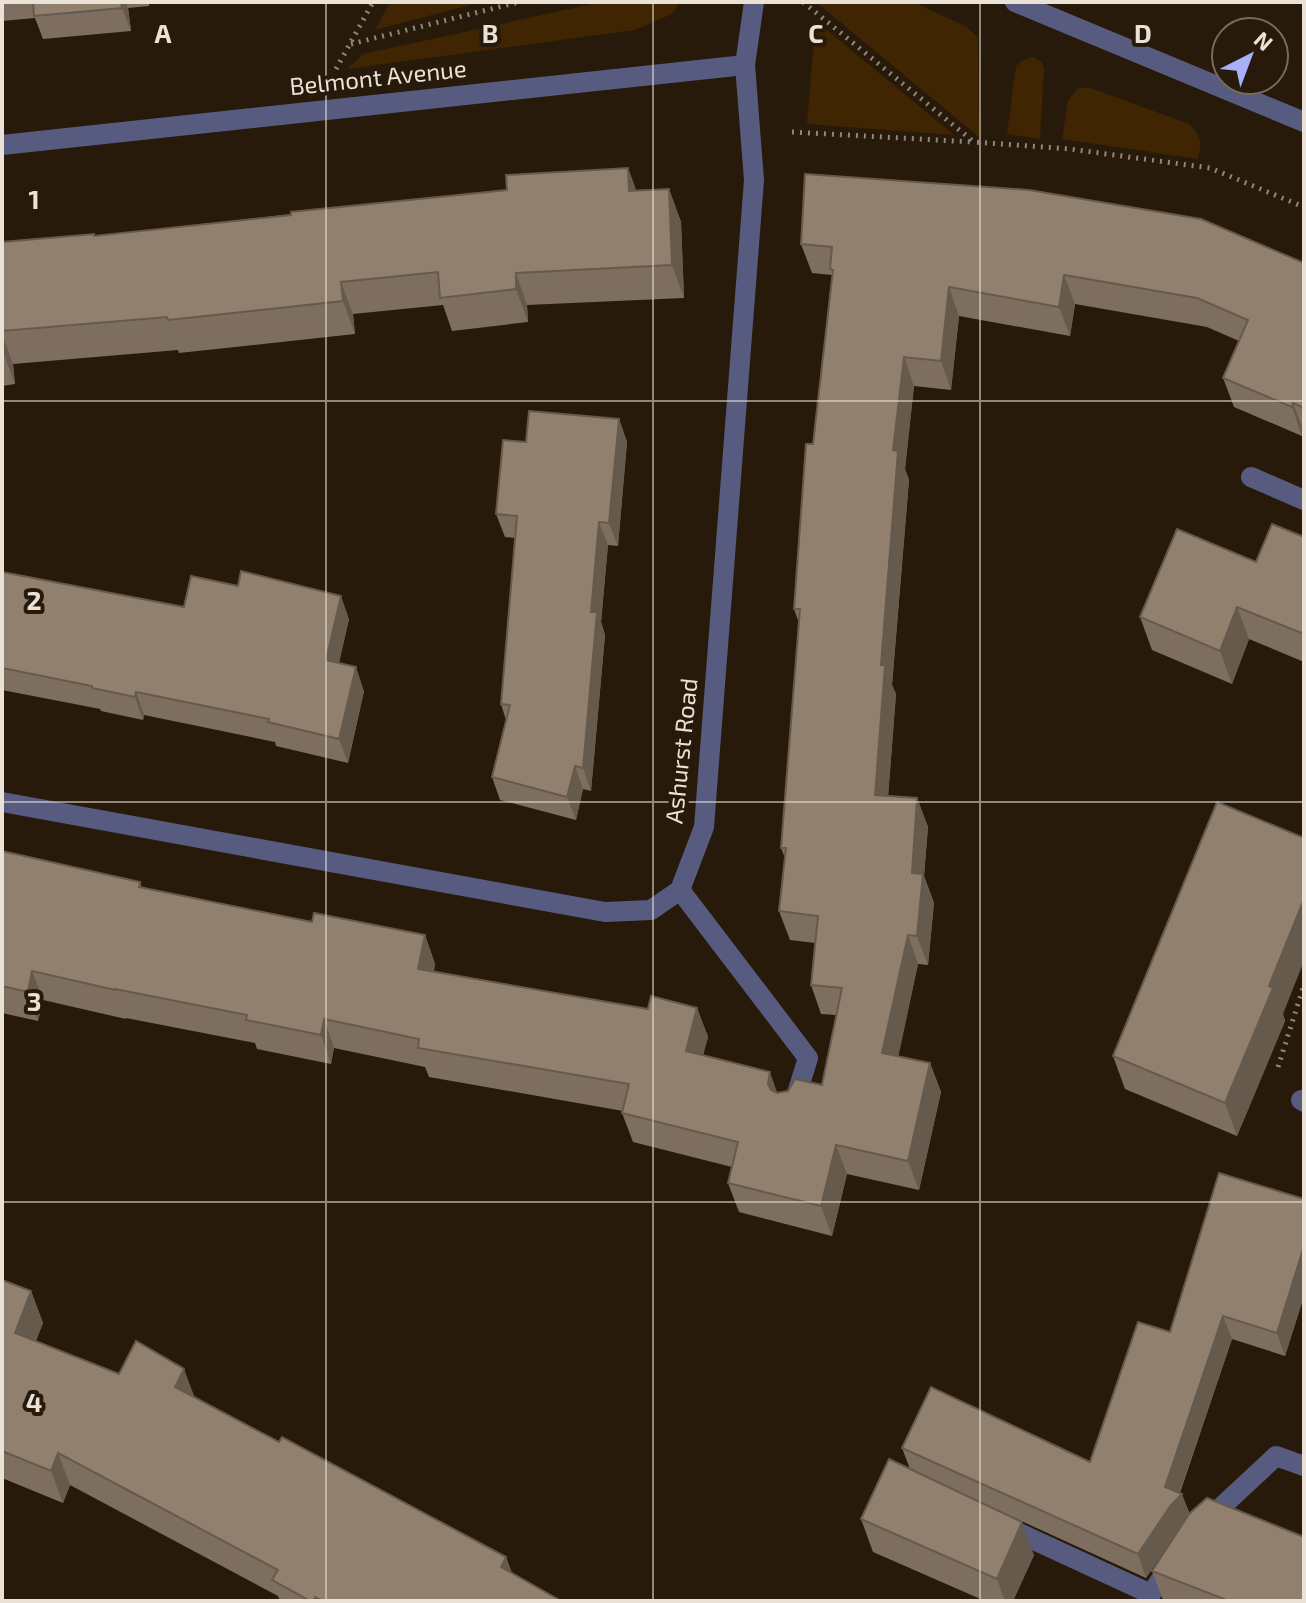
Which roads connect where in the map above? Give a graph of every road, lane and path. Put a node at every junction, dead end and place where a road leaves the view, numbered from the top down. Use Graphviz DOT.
graph roads {
  1 [pos="373,2"];
  2 [pos="519,2"];
  3 [pos="754,2"];
  4 [pos="803,2"];
  5 [pos="1015,2"];
  6 [pos="351,44"];
  7 [pos="745,65"];
  8 [pos="312,111"];
  9 [pos="1304,122"];
  10 [pos="750,130"];
  11 [pos="974,142"];
  12 [pos="2,145"];
  13 [pos="1304,207"];
  14 [pos="1251,477"];
  15 [pos="1304,500"];
  16 [pos="2,802"];
  17 [pos="680,890"];
  18 [pos="1304,985"];
  19 [pos="1302,1101"];
  20 [pos="791,1110"];
  21 [pos="1304,1466"];
  22 [pos="982,1516"];
  1 -- 6 [label="path"];
  2 -- 6 [label="path"];
  3 -- 7 [label="street"];
  4 -- 11 [label="path"];
  5 -- 9 [label="street"];
  6 -- 8 [label="path"];
  7 -- 8 [label="street, Belmont Avenue"];
  7 -- 10 [label="street, Ashurst Road"];
  8 -- 12 [label="street, Belmont Avenue"];
  10 -- 11 [label="path"];
  10 -- 17 [label="street, Ashurst Road"];
  11 -- 13 [label="path"];
  14 -- 15 [label="street"];
  16 -- 17 [label="street"];
  17 -- 20 [label="street"];
  18 -- 19 [label="path"];
  21 -- 22 [label="street"];
}
